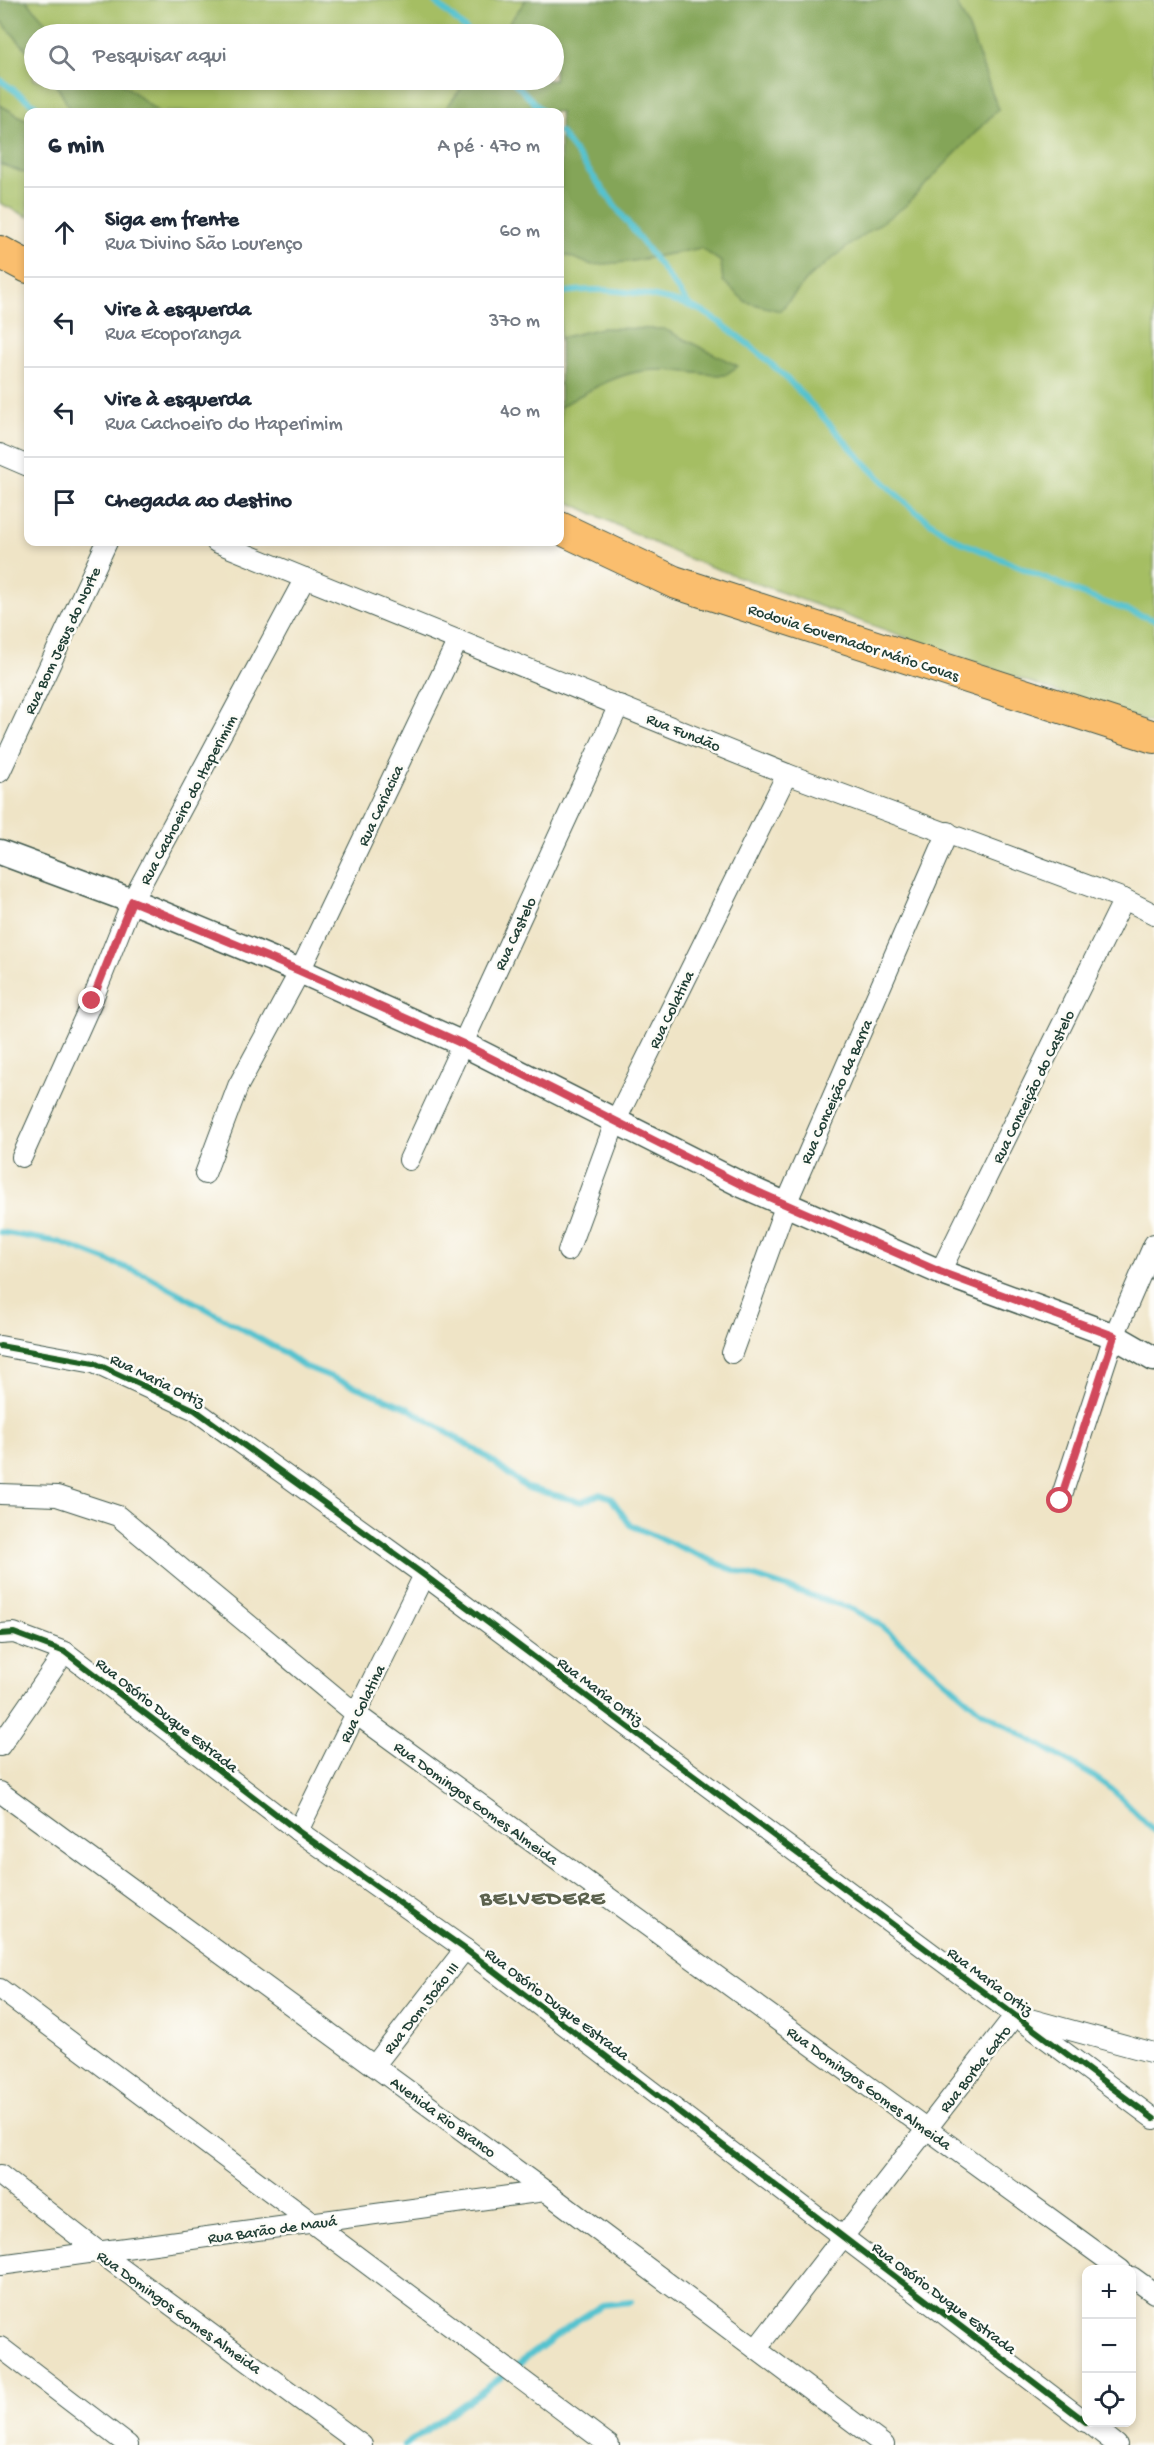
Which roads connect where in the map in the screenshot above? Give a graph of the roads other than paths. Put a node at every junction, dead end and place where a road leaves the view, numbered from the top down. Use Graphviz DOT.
graph roads {
  1 [pos="0,252"];
  2 [pos="24,265"];
  3 [pos="0,454"];
  4 [pos="24,464"];
  5 [pos="564,530"];
  6 [pos="105,546"];
  7 [pos="226,546"];
  8 [pos="305,578"];
  9 [pos="458,640"];
  10 [pos="619,705"];
  11 [pos="1154,737"];
  12 [pos="0,772"];
  13 [pos="788,774"];
  14 [pos="948,832"];
  15 [pos="0,852"];
  16 [pos="1124,899"];
  17 [pos="132,901"];
  18 [pos="1154,914"];
  19 [pos="300,971"];
  20 [pos="463,1044"];
  21 [pos="616,1120"];
  22 [pos="22,1157"];
  23 [pos="409,1160"];
  24 [pos="205,1174"];
  25 [pos="786,1204"];
  26 [pos="1154,1244"];
  27 [pos="568,1251"];
  28 [pos="940,1272"];
  29 [pos="1114,1336"];
  30 [pos="0,1346"];
  31 [pos="732,1353"];
  32 [pos="1154,1359"];
  33 [pos="0,1494"];
  34 [pos="1060,1501"];
  35 [pos="424,1575"];
  36 [pos="0,1634"];
  37 [pos="65,1652"];
  38 [pos="356,1714"];
  39 [pos="0,1746"];
  40 [pos="0,1792"];
  41 [pos="298,1831"];
  42 [pos="465,1949"];
  43 [pos="0,1989"];
  44 [pos="1015,2015"];
  45 [pos="1154,2053"];
  46 [pos="374,2066"];
  47 [pos="1154,2119"];
  48 [pos="927,2129"];
  49 [pos="0,2175"];
  50 [pos="545,2191"];
  51 [pos="312,2223"];
  52 [pos="843,2236"];
  53 [pos="99,2252"];
  54 [pos="0,2265"];
  55 [pos="1114,2265"];
  56 [pos="1136,2280"];
  57 [pos="1154,2293"];
  58 [pos="0,2347"];
  59 [pos="756,2349"];
  60 [pos="1082,2418"];
  61 [pos="1094,2427"];
  62 [pos="128,2445"];
  63 [pos="362,2445"];
  64 [pos="609,2445"];
  65 [pos="884,2445"];
  66 [pos="1117,2445"];
  1 -- 2 [label="main road"];
  3 -- 4 [label="street"];
  5 -- 11 [label="main road, Rodovia Governador Mário Covas"];
  6 -- 12 [label="street, Rua Bom Jesus do Norte"];
  7 -- 8 [label="street, Rua Fundão"];
  8 -- 9 [label="street, Rua Fundão"];
  8 -- 17 [label="street, Rua Cachoeiro do Itaperimim"];
  9 -- 10 [label="street, Rua Fundão"];
  9 -- 19 [label="street, Rua Cariacica"];
  10 -- 13 [label="street, Rua Fundão"];
  10 -- 20 [label="street, Rua Castelo"];
  13 -- 14 [label="street, Rua Fundão"];
  13 -- 21 [label="street, Rua Colatina"];
  14 -- 16 [label="street, Rua Fundão"];
  14 -- 25 [label="street, Rua Conceição da Barra"];
  15 -- 17 [label="street"];
  16 -- 18 [label="street, Rua Fundão"];
  16 -- 28 [label="street, Rua Conceição do Castelo"];
  17 -- 19 [label="street"];
  17 -- 22 [label="street, Rua Cachoeiro do Itaperimim"];
  19 -- 20 [label="street"];
  19 -- 24 [label="street, Rua Cariacica"];
  20 -- 21 [label="street"];
  20 -- 23 [label="street, Rua Castelo"];
  21 -- 25 [label="street"];
  21 -- 27 [label="street, Rua Colatina"];
  25 -- 28 [label="street"];
  25 -- 31 [label="street, Rua Conceição da Barra"];
  26 -- 29 [label="street"];
  28 -- 29 [label="street"];
  29 -- 32 [label="street"];
  29 -- 34 [label="street"];
  30 -- 35 [label="street, Rua Maria Ortiz"];
  33 -- 38 [label="street, Rua Domingos Gomes Almeida"];
  35 -- 38 [label="street, Rua Colatina"];
  35 -- 44 [label="street, Rua Maria Ortiz"];
  36 -- 37 [label="street, Rua Osório Duque Estrada"];
  37 -- 39 [label="street"];
  37 -- 41 [label="street, Rua Osório Duque Estrada"];
  38 -- 41 [label="street, Rua Colatina"];
  38 -- 48 [label="street, Rua Domingos Gomes Almeida"];
  40 -- 46 [label="street, Avenida Rio Branco"];
  41 -- 42 [label="street, Rua Osório Duque Estrada"];
  42 -- 46 [label="street, Rua Dom João III"];
  42 -- 52 [label="street, Rua Osório Duque Estrada"];
  43 -- 51 [label="street"];
  44 -- 45 [label="street"];
  44 -- 47 [label="street, Rua Maria Ortiz"];
  44 -- 48 [label="street, Rua Borba Gato"];
  46 -- 50 [label="street, Avenida Rio Branco"];
  48 -- 52 [label="street, Rua Borba Gato"];
  48 -- 55 [label="street, Rua Domingos Gomes Almeida"];
  49 -- 53 [label="street, Rua Domingos Gomes Almeida"];
  50 -- 51 [label="street, Rua Barão de Mauá"];
  50 -- 59 [label="street, Avenida Rio Branco"];
  51 -- 53 [label="street, Rua Barão de Mauá"];
  51 -- 64 [label="street"];
  52 -- 59 [label="street, Rua Borba Gato"];
  52 -- 60 [label="street, Rua Osório Duque Estrada"];
  53 -- 54 [label="street, Rua Barão de Mauá"];
  53 -- 63 [label="street, Rua Domingos Gomes Almeida"];
  56 -- 57 [label="street"];
  58 -- 62 [label="street"];
  59 -- 65 [label="street, Avenida Rio Branco"];
  61 -- 66 [label="street, Rua Osório Duque Estrada"];
}
